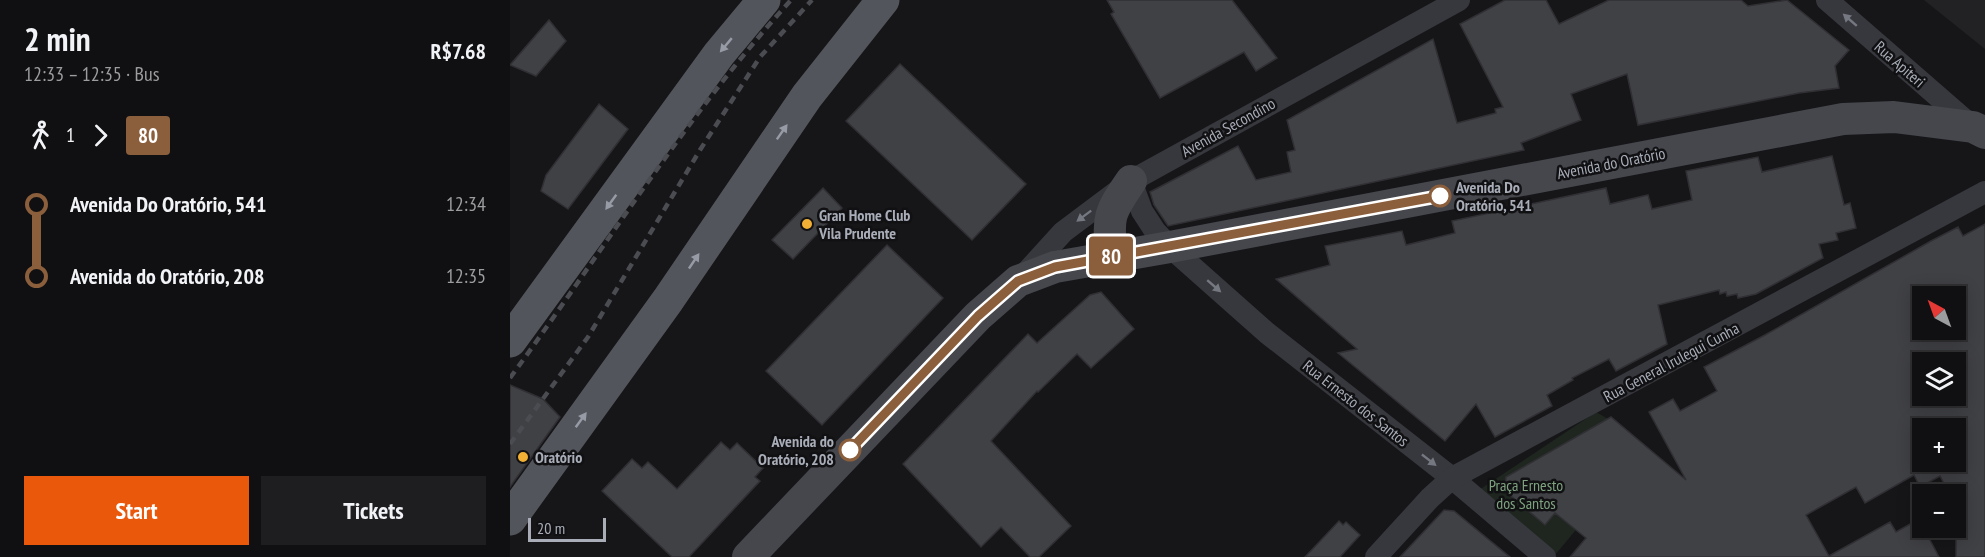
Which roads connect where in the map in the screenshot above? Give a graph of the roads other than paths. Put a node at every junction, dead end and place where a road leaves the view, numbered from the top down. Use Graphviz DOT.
graph roads {
  1 [pos="764,0"];
  2 [pos="883,0"];
  3 [pos="1459,0"];
  4 [pos="1827,0"];
  5 [pos="1979,130"];
  6 [pos="1131,181"];
  7 [pos="1985,192"];
  8 [pos="1170,247"];
  9 [pos="1112,256"];
  10 [pos="1018,281"];
  11 [pos="510,341"];
  12 [pos="1452,478"];
  13 [pos="510,519"];
  14 [pos="748,557"];
  15 [pos="1376,557"];
  16 [pos="1545,557"];
  1 -- 11 [label="main road, one-way"];
  13 -- 2 [label="main road, one-way"];
  3 -- 6 [label="street, Avenida Secondino"];
  5 -- 4 [label="street, Rua Apiteri, one-way"];
  5 -- 8 [label="main road, Avenida do Oratório"];
  6 -- 8 [label="street, Rua Ernesto dos Santos"];
  6 -- 9 [label="main road"];
  6 -- 10 [label="street, Avenida Secondino, one-way"];
  7 -- 12 [label="street, Rua General Irulegui Cunha"];
  8 -- 9 [label="main road, Avenida do Oratório"];
  8 -- 12 [label="street, Rua Ernesto dos Santos, one-way"];
  9 -- 10 [label="main road, Avenida do Oratório"];
  10 -- 14 [label="main road, Avenida do Oratório"];
  12 -- 15 [label="street, Rua General Irulegui Cunha"];
  12 -- 16 [label="street, Rua Ernesto dos Santos"];
}
